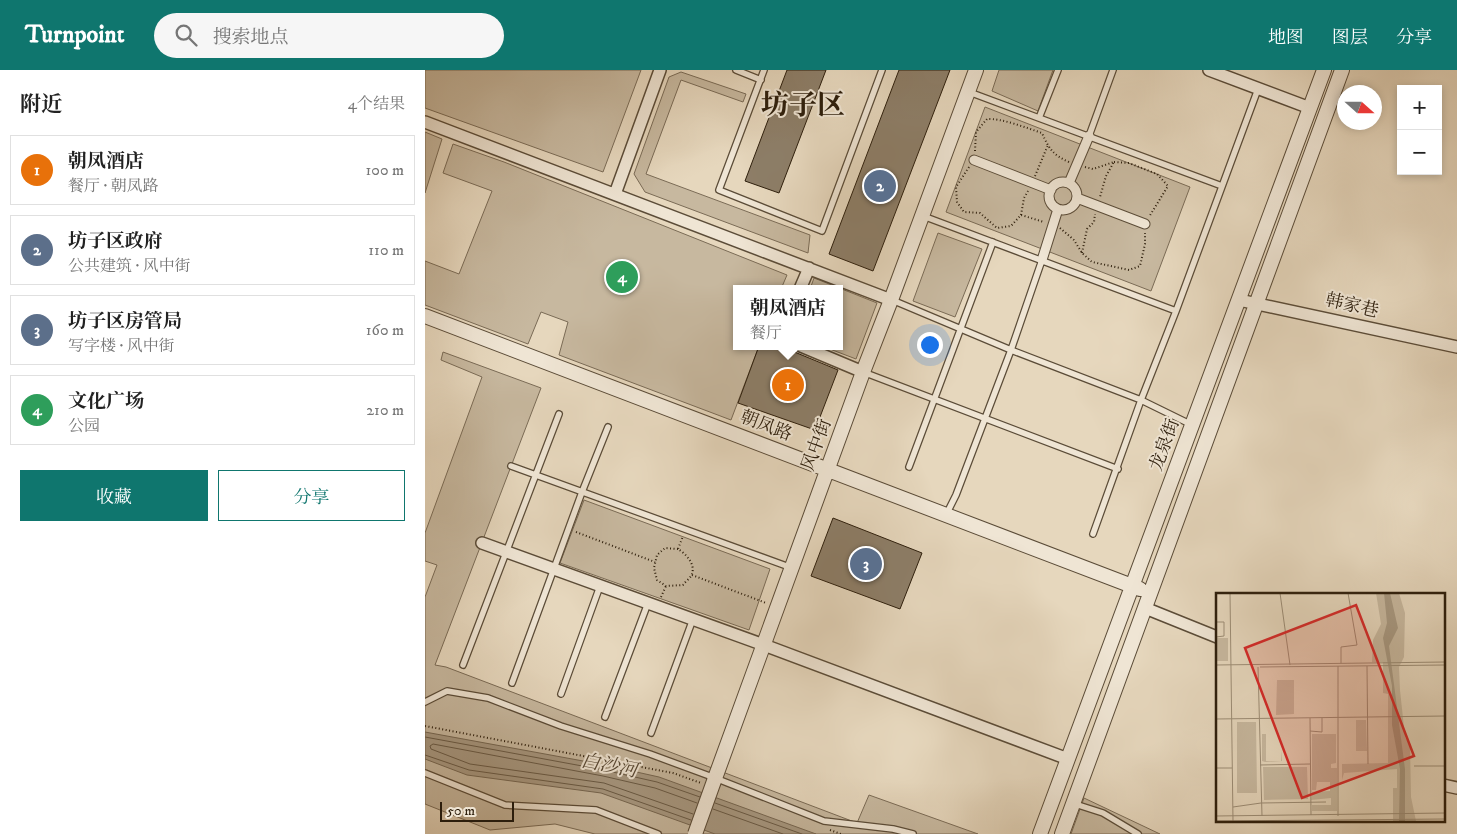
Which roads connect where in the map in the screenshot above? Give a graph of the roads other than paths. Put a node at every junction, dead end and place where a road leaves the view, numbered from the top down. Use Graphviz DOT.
graph roads {
  1 [pos="660,70"];
  2 [pos="736,70"];
  3 [pos="764,70"];
  4 [pos="882,70"];
  5 [pos="975,70"];
  6 [pos="1058,70"];
  7 [pos="1113,70"];
  8 [pos="1209,70"];
  9 [pos="1324,70"];
  10 [pos="1342,70"];
  11 [pos="761,80"];
  12 [pos="1258,89"];
  13 [pos="968,91"];
  14 [pos="1310,108"];
  15 [pos="1039,118"];
  16 [pos="425,122"];
  17 [pos="1089,136"];
  18 [pos="974,160"];
  19 [pos="1069,183"];
  20 [pos="1222,186"];
  21 [pos="1051,190"];
  22 [pos="615,194"];
  23 [pos="1077,198"];
  24 [pos="1058,209"];
  25 [pos="922,215"];
  26 [pos="1145,224"];
  27 [pos="993,242"];
  28 [pos="1042,260"];
  29 [pos="809,268"];
  30 [pos="802,285"];
  31 [pos="891,300"];
  32 [pos="1239,300"];
  33 [pos="1257,303"];
  34 [pos="1176,311"];
  35 [pos="425,316"];
  36 [pos="960,329"];
  37 [pos="1457,347"];
  38 [pos="811,350"];
  39 [pos="1011,350"];
  40 [pos="863,372"];
  41 [pos="934,398"];
  42 [pos="1141,400"];
  43 [pos="559,414"];
  44 [pos="985,418"];
  45 [pos="1192,425"];
  46 [pos="609,427"];
  47 [pos="511,466"];
  48 [pos="909,467"];
  49 [pos="1118,468"];
  50 [pos="828,470"];
  51 [pos="535,475"];
  52 [pos="582,492"];
  53 [pos="946,515"];
  54 [pos="1093,534"];
  55 [pos="481,543"];
  56 [pos="507,552"];
  57 [pos="792,568"];
  58 [pos="553,569"];
  59 [pos="600,586"];
  60 [pos="1133,586"];
  61 [pos="1150,592"];
  62 [pos="648,603"];
  63 [pos="1145,608"];
  64 [pos="693,619"];
  65 [pos="1216,638"];
  66 [pos="764,645"];
  67 [pos="463,665"];
  68 [pos="512,683"];
  69 [pos="561,694"];
  70 [pos="425,702"];
  71 [pos="605,717"];
  72 [pos="651,733"];
  73 [pos="1068,759"];
  74 [pos="425,773"];
  75 [pos="713,781"];
  76 [pos="1444,785"];
  77 [pos="1457,788"];
  78 [pos="1073,803"];
  79 [pos="658,834"];
  80 [pos="695,834"];
  81 [pos="913,834"];
  82 [pos="1040,834"];
  83 [pos="1062,834"];
  84 [pos="1138,834"];
  1 -- 22 [label="street"];
  2 -- 11 [label="lane"];
  3 -- 11 [label="lane"];
  4 -- 11 [label="lane"];
  5 -- 13 [label="street, 风中街"];
  6 -- 15 [label="lane"];
  7 -- 17 [label="lane"];
  8 -- 12 [label="street"];
  9 -- 14 [label="street, 龙泉街"];
  10 -- 33 [label="street, 龙泉街"];
  12 -- 14 [label="street"];
  12 -- 20 [label="lane"];
  13 -- 15 [label="lane"];
  13 -- 25 [label="street, 风中街"];
  14 -- 32 [label="street, 龙泉街"];
  15 -- 17 [label="lane"];
  16 -- 22 [label="street"];
  17 -- 19 [label="street"];
  17 -- 20 [label="lane"];
  18 -- 21 [label="street"];
  19 -- 21 [label="street"];
  19 -- 23 [label="street"];
  20 -- 34 [label="lane"];
  21 -- 24 [label="street"];
  22 -- 29 [label="street"];
  23 -- 24 [label="street"];
  23 -- 26 [label="street"];
  24 -- 28 [label="street"];
  25 -- 27 [label="lane"];
  25 -- 31 [label="street, 风中街"];
  27 -- 28 [label="lane"];
  27 -- 36 [label="lane"];
  28 -- 34 [label="lane"];
  28 -- 39 [label="lane"];
  29 -- 30 [label="street"];
  29 -- 31 [label="street"];
  31 -- 36 [label="lane"];
  31 -- 40 [label="street, 风中街"];
  32 -- 33 [label="street, 韩家巷"];
  32 -- 45 [label="street, 龙泉街"];
  33 -- 37 [label="street, 韩家巷"];
  33 -- 61 [label="street, 龙泉街"];
  34 -- 42 [label="lane"];
  35 -- 50 [label="street, 朝凤路"];
  36 -- 39 [label="lane"];
  36 -- 41 [label="lane"];
  38 -- 40 [label="street"];
  39 -- 42 [label="lane"];
  39 -- 44 [label="lane"];
  40 -- 41 [label="lane"];
  40 -- 50 [label="street, 风中街"];
  41 -- 44 [label="lane"];
  41 -- 48 [label="lane"];
  42 -- 45 [label="lane"];
  42 -- 49 [label="lane"];
  43 -- 51 [label="lane"];
  44 -- 49 [label="lane"];
  44 -- 53 [label="lane"];
  45 -- 60 [label="street, 龙泉街"];
  46 -- 52 [label="lane"];
  47 -- 51 [label="lane"];
  49 -- 54 [label="lane"];
  50 -- 53 [label="street, 朝凤路"];
  50 -- 57 [label="street, 风中街"];
  51 -- 52 [label="lane"];
  51 -- 56 [label="lane"];
  52 -- 57 [label="lane"];
  52 -- 58 [label="lane"];
  53 -- 60 [label="street, 朝凤路"];
  55 -- 56 [label="street"];
  56 -- 58 [label="street"];
  56 -- 67 [label="lane"];
  57 -- 66 [label="street, 风中街"];
  58 -- 59 [label="street"];
  58 -- 68 [label="lane"];
  59 -- 62 [label="street"];
  59 -- 69 [label="lane"];
  60 -- 61 [label="street, 朝凤路"];
  60 -- 73 [label="street, 龙泉街"];
  61 -- 63 [label="street, 龙泉街"];
  62 -- 64 [label="street"];
  62 -- 71 [label="lane"];
  63 -- 65 [label="street"];
  63 -- 78 [label="street, 龙泉街"];
  64 -- 66 [label="street"];
  64 -- 72 [label="lane"];
  66 -- 73 [label="street"];
  66 -- 75 [label="street, 风中街"];
  70 -- 75 [label="lane"];
  73 -- 82 [label="street, 龙泉街"];
  74 -- 79 [label="lane"];
  75 -- 80 [label="street, 风中街, bridge"];
  75 -- 81 [label="lane"];
  76 -- 77 [label="street"];
  78 -- 83 [label="street, 龙泉街"];
  78 -- 84 [label="lane"];
}
